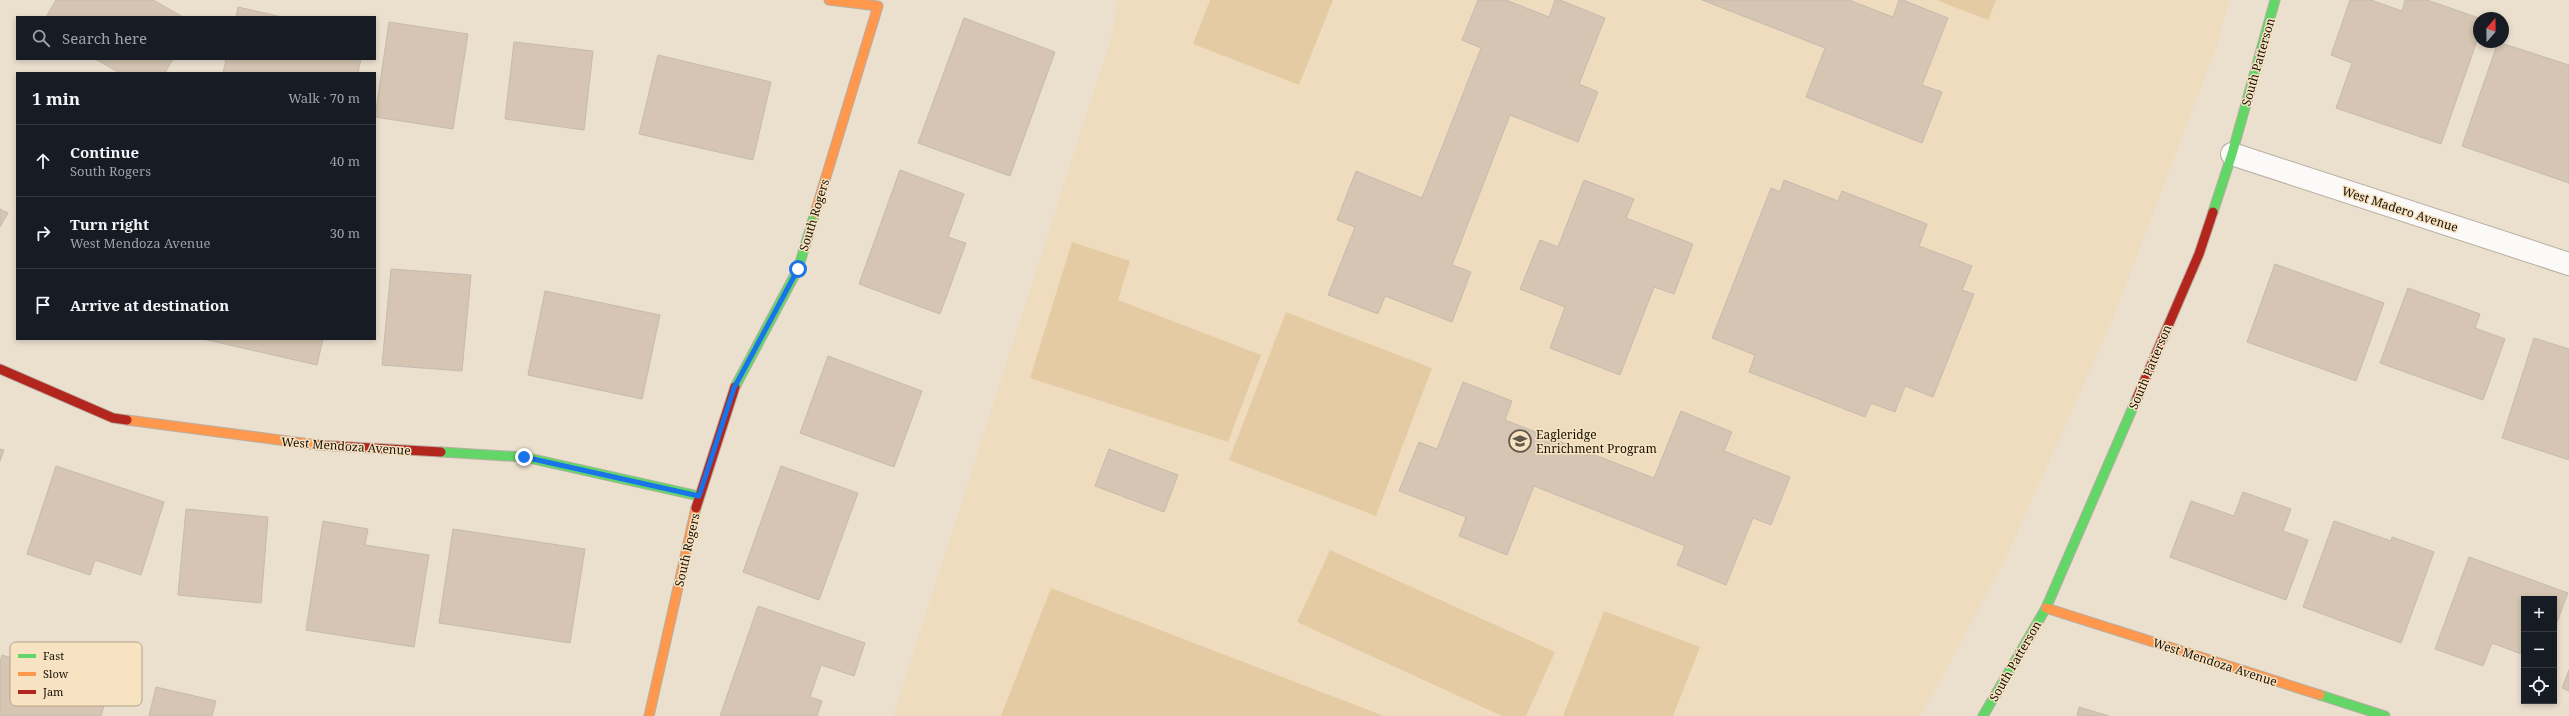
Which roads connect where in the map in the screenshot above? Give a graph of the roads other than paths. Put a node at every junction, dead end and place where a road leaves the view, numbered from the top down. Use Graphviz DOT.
graph roads {
  1 [pos="829,0"];
  2 [pos="2275,0"];
  3 [pos="2232,154"];
  4 [pos="2569,264"];
  5 [pos="0,369"];
  6 [pos="699,496"];
  7 [pos="2046,608"];
  8 [pos="649,716"];
  9 [pos="1983,716"];
  10 [pos="2385,716"];
  1 -- 6 [label="street, South Rogers"];
  2 -- 3 [label="street, South Patterson"];
  3 -- 4 [label="street, West Madero Avenue"];
  3 -- 7 [label="street, South Patterson"];
  5 -- 6 [label="street, West Mendoza Avenue"];
  6 -- 8 [label="street, South Rogers"];
  7 -- 9 [label="street, South Patterson"];
  7 -- 10 [label="street, West Mendoza Avenue"];
}
